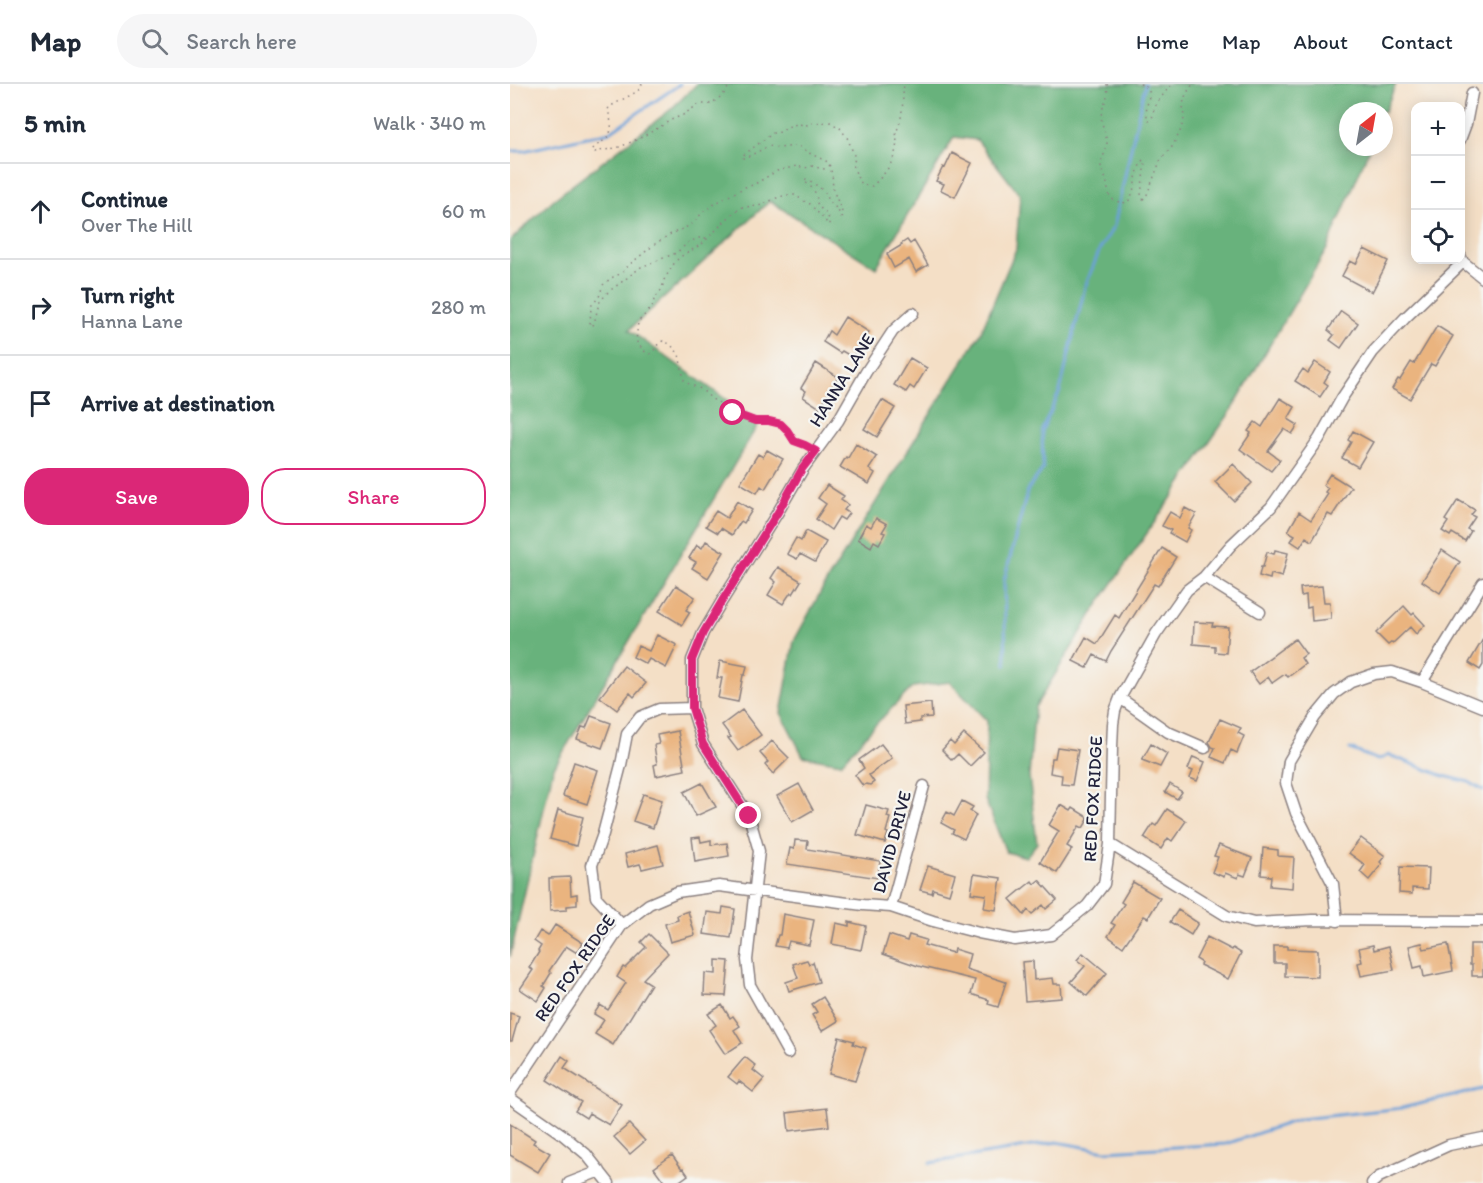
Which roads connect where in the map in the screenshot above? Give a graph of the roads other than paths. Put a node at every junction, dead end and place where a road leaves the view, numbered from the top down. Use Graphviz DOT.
graph roads {
  1 [pos="1472,93"];
  2 [pos="1465,127"];
  3 [pos="1465,261"];
  4 [pos="1456,264"];
  5 [pos="1483,278"];
  6 [pos="913,313"];
  7 [pos="1204,577"];
  8 [pos="1483,583"];
  9 [pos="1260,612"];
  10 [pos="1422,682"];
  11 [pos="1120,698"];
  12 [pos="692,708"];
  13 [pos="1483,708"];
  14 [pos="1205,748"];
  15 [pos="924,786"];
  16 [pos="1110,844"];
  17 [pos="755,890"];
  18 [pos="891,907"];
  19 [pos="1337,921"];
  20 [pos="1483,921"];
  21 [pos="622,925"];
  22 [pos="788,1053"];
  23 [pos="510,1093"];
  24 [pos="510,1098"];
  25 [pos="1483,1138"];
  26 [pos="600,1171"];
  27 [pos="569,1183"];
  28 [pos="609,1183"];
  29 [pos="1372,1183"];
  1 -- 2 [label="street"];
  3 -- 5 [label="street"];
  4 -- 7 [label="street, RED FOX RIDGE"];
  6 -- 12 [label="street, HANNA LANE"];
  7 -- 9 [label="street"];
  7 -- 11 [label="street, RED FOX RIDGE"];
  8 -- 10 [label="street"];
  10 -- 13 [label="street"];
  10 -- 19 [label="street"];
  11 -- 14 [label="street"];
  11 -- 16 [label="street, RED FOX RIDGE"];
  12 -- 17 [label="street, HANNA LANE"];
  12 -- 21 [label="street"];
  15 -- 18 [label="street, DAVID DRIVE"];
  16 -- 18 [label="street, RED FOX RIDGE"];
  16 -- 19 [label="street"];
  17 -- 18 [label="street, RED FOX RIDGE"];
  17 -- 21 [label="street, RED FOX RIDGE"];
  17 -- 22 [label="street, HANNA LANE"];
  19 -- 20 [label="street"];
  21 -- 23 [label="street, RED FOX RIDGE"];
  24 -- 26 [label="street"];
  25 -- 29 [label="street"];
  26 -- 27 [label="street"];
  26 -- 28 [label="street"];
}
